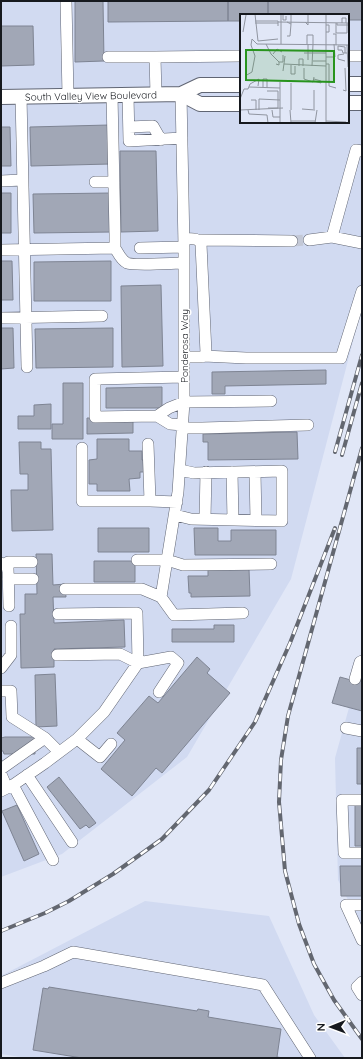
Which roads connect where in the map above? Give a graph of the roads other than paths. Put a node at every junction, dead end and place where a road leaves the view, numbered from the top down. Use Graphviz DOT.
graph roads {
  1 [pos="66,1"];
  2 [pos="240,56"];
  3 [pos="349,56"];
  4 [pos="362,56"];
  5 [pos="108,57"];
  6 [pos="155,57"];
  7 [pos="349,84"];
  8 [pos="362,84"];
  9 [pos="240,85"];
  10 [pos="181,94"];
  11 [pos="112,95"];
  12 [pos="128,95"];
  13 [pos="156,95"];
  14 [pos="1,96"];
  15 [pos="21,96"];
  16 [pos="68,96"];
  17 [pos="362,103"];
  18 [pos="240,104"];
  19 [pos="349,104"];
  20 [pos="182,138"];
  21 [pos="362,151"];
  22 [pos="22,180"];
  23 [pos="1,181"];
  24 [pos="95,182"];
  25 [pos="114,182"];
  26 [pos="332,236"];
  27 [pos="200,240"];
  28 [pos="309,240"];
  29 [pos="361,240"];
  30 [pos="292,241"];
  31 [pos="184,243"];
  32 [pos="114,248"];
  33 [pos="140,248"];
  34 [pos="1,250"];
  35 [pos="24,250"];
  36 [pos="184,263"];
  37 [pos="362,291"];
  38 [pos="102,316"];
  39 [pos="1,318"];
  40 [pos="25,318"];
  41 [pos="204,356"];
  42 [pos="184,357"];
  43 [pos="27,367"];
  44 [pos="184,377"];
  45 [pos="271,400"];
  46 [pos="184,402"];
  47 [pos="157,416"];
  48 [pos="308,425"];
  49 [pos="183,426"];
  50 [pos="148,444"];
  51 [pos="82,448"];
  52 [pos="180,470"];
  53 [pos="206,472"];
  54 [pos="232,472"];
  55 [pos="255,472"];
  56 [pos="150,501"];
  57 [pos="177,502"];
  58 [pos="175,515"];
  59 [pos="205,519"];
  60 [pos="233,520"];
  61 [pos="256,520"];
  62 [pos="137,560"];
  63 [pos="168,560"];
  64 [pos="32,562"];
  65 [pos="272,564"];
  66 [pos="5,565"];
  67 [pos="8,579"];
  68 [pos="34,579"];
  69 [pos="65,589"];
  70 [pos="161,596"];
  71 [pos="9,606"];
  72 [pos="244,613"];
  73 [pos="58,614"];
  74 [pos="11,626"];
  75 [pos="57,655"];
  76 [pos="361,662"];
  77 [pos="138,663"];
  78 [pos="1,668"];
  79 [pos="355,679"];
  80 [pos="1,691"];
  81 [pos="159,692"];
  82 [pos="346,728"];
  83 [pos="362,731"];
  84 [pos="45,738"];
  85 [pos="77,739"];
  86 [pos="111,744"];
  87 [pos="59,752"];
  88 [pos="1,769"];
  89 [pos="1,774"];
  90 [pos="27,775"];
  91 [pos="7,788"];
  92 [pos="362,800"];
  93 [pos="72,842"];
  94 [pos="362,853"];
  95 [pos="53,860"];
  96 [pos="362,905"];
  97 [pos="361,938"];
  98 [pos="362,982"];
  99 [pos="1,983"];
  100 [pos="362,995"];
  101 [pos="310,1058"];
  1 -- 16 [label="street"];
  2 -- 6 [label="street"];
  3 -- 4 [label="street"];
  5 -- 6 [label="street"];
  6 -- 13 [label="street"];
  7 -- 8 [label="main road"];
  9 -- 10 [label="main road, South Valley View Boulevard"];
  10 -- 13 [label="main road, South Valley View Boulevard"];
  10 -- 18 [label="main road"];
  10 -- 20 [label="street, Ponderosa Way"];
  11 -- 12 [label="main road, South Valley View Boulevard"];
  11 -- 16 [label="main road, South Valley View Boulevard"];
  11 -- 25 [label="street"];
  12 -- 13 [label="main road, South Valley View Boulevard"];
  12 -- 20 [label="street"];
  14 -- 15 [label="main road, South Valley View Boulevard"];
  15 -- 16 [label="main road, South Valley View Boulevard"];
  15 -- 22 [label="street"];
  17 -- 19 [label="main road"];
  20 -- 31 [label="street, Ponderosa Way"];
  21 -- 26 [label="street"];
  22 -- 23 [label="street"];
  22 -- 35 [label="street"];
  24 -- 25 [label="street"];
  25 -- 32 [label="street"];
  26 -- 28 [label="street"];
  26 -- 29 [label="street"];
  27 -- 30 [label="street"];
  27 -- 31 [label="street"];
  27 -- 41 [label="street"];
  31 -- 33 [label="street"];
  31 -- 36 [label="street, Ponderosa Way"];
  32 -- 35 [label="street"];
  32 -- 36 [label="street"];
  34 -- 35 [label="street"];
  35 -- 40 [label="street"];
  36 -- 42 [label="street, Ponderosa Way"];
  37 -- 41 [label="street"];
  38 -- 40 [label="street"];
  39 -- 40 [label="street"];
  40 -- 43 [label="street"];
  41 -- 42 [label="street"];
  42 -- 44 [label="street, Ponderosa Way"];
  44 -- 46 [label="street, Ponderosa Way"];
  44 -- 47 [label="street"];
  45 -- 46 [label="street"];
  46 -- 47 [label="street"];
  46 -- 49 [label="street, Ponderosa Way"];
  47 -- 49 [label="street"];
  48 -- 49 [label="street"];
  49 -- 52 [label="street, Ponderosa Way"];
  50 -- 56 [label="street"];
  51 -- 56 [label="street"];
  52 -- 53 [label="street"];
  52 -- 57 [label="street, Ponderosa Way"];
  53 -- 54 [label="street"];
  53 -- 59 [label="street"];
  54 -- 55 [label="street"];
  54 -- 60 [label="street"];
  55 -- 61 [label="street"];
  55 -- 61 [label="street"];
  56 -- 57 [label="street"];
  57 -- 58 [label="street, Ponderosa Way"];
  58 -- 59 [label="street"];
  58 -- 63 [label="street, Ponderosa Way"];
  59 -- 60 [label="street"];
  60 -- 61 [label="street"];
  62 -- 63 [label="street"];
  63 -- 65 [label="street"];
  63 -- 70 [label="street, Ponderosa Way"];
  64 -- 66 [label="street"];
  66 -- 67 [label="street"];
  67 -- 68 [label="street"];
  67 -- 71 [label="street"];
  69 -- 70 [label="street"];
  70 -- 72 [label="street"];
  73 -- 77 [label="street"];
  74 -- 78 [label="street"];
  75 -- 77 [label="street"];
  76 -- 79 [label="street"];
  77 -- 81 [label="street"];
  77 -- 85 [label="street"];
  80 -- 84 [label="street"];
  82 -- 83 [label="street"];
  84 -- 87 [label="street"];
  84 -- 88 [label="street"];
  85 -- 86 [label="street"];
  85 -- 87 [label="street"];
  87 -- 90 [label="street"];
  89 -- 91 [label="street"];
  90 -- 91 [label="street"];
  90 -- 93 [label="street"];
  91 -- 95 [label="street"];
  92 -- 94 [label="street"];
  96 -- 97 [label="street"];
  98 -- 100 [label="street"];
  99 -- 101 [label="street"];
}
